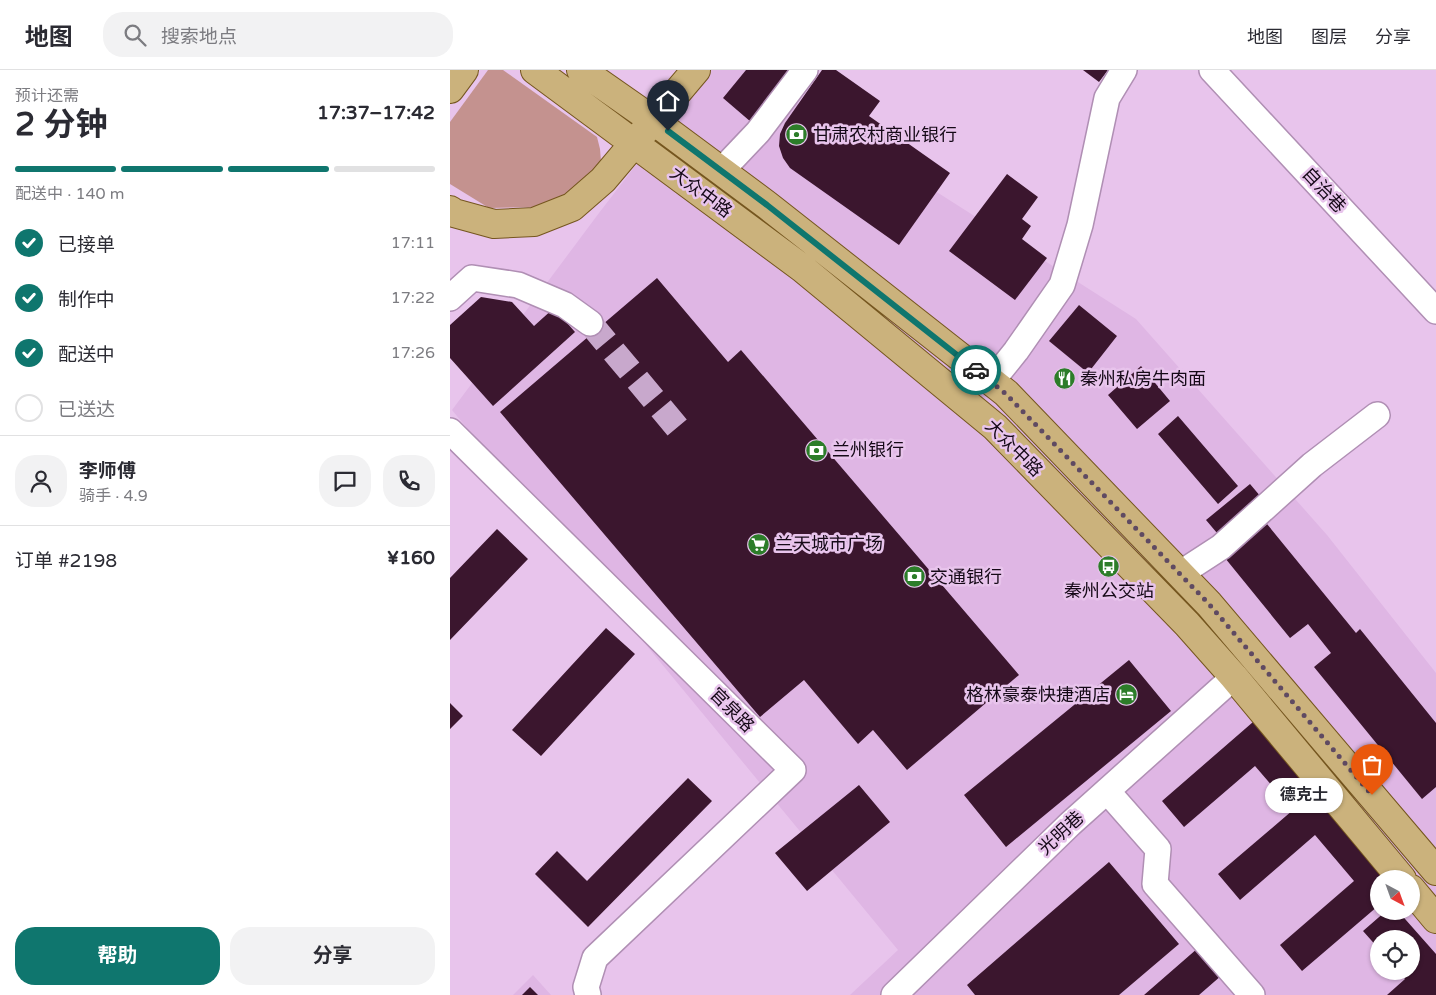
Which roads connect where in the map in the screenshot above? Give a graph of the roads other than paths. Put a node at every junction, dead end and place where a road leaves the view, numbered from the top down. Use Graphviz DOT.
graph roads {
  1 [pos="464,70"];
  2 [pos="534,70"];
  3 [pos="581,70"];
  4 [pos="696,70"];
  5 [pos="805,70"];
  6 [pos="1124,70"];
  7 [pos="1212,70"];
  8 [pos="450,89"];
  9 [pos="654,121"];
  10 [pos="635,143"];
  11 [pos="721,171"];
  12 [pos="450,210"];
  13 [pos="450,298"];
  14 [pos="1436,311"];
  15 [pos="590,323"];
  16 [pos="991,382"];
  17 [pos="1377,415"];
  18 [pos="450,431"];
  19 [pos="1180,573"];
  20 [pos="1234,677"];
  21 [pos="1107,790"];
  22 [pos="1395,870"];
  23 [pos="1436,871"];
  24 [pos="1420,900"];
  25 [pos="1436,919"];
  26 [pos="588,995"];
  27 [pos="894,995"];
  28 [pos="1252,995"];
  1 -- 8 [label="main road"];
  2 -- 10 [label="main road, 大众中路"];
  3 -- 9 [label="main road, 大众中路"];
  4 -- 9 [label="main road"];
  5 -- 11 [label="street"];
  6 -- 16 [label="street"];
  7 -- 14 [label="street, 自治巷"];
  9 -- 10 [label="main road"];
  9 -- 11 [label="main road, 大众中路"];
  10 -- 12 [label="main road"];
  10 -- 20 [label="main road, 大众中路"];
  11 -- 16 [label="main road, 大众中路"];
  13 -- 15 [label="street"];
  16 -- 19 [label="main road, 大众中路"];
  17 -- 19 [label="street"];
  18 -- 26 [label="street, 官泉路"];
  19 -- 23 [label="main road, 大众中路"];
  20 -- 21 [label="street, 光明巷"];
  20 -- 22 [label="main road, 大众中路"];
  21 -- 27 [label="street, 光明巷"];
  21 -- 28 [label="street"];
  24 -- 25 [label="main road"];
}
